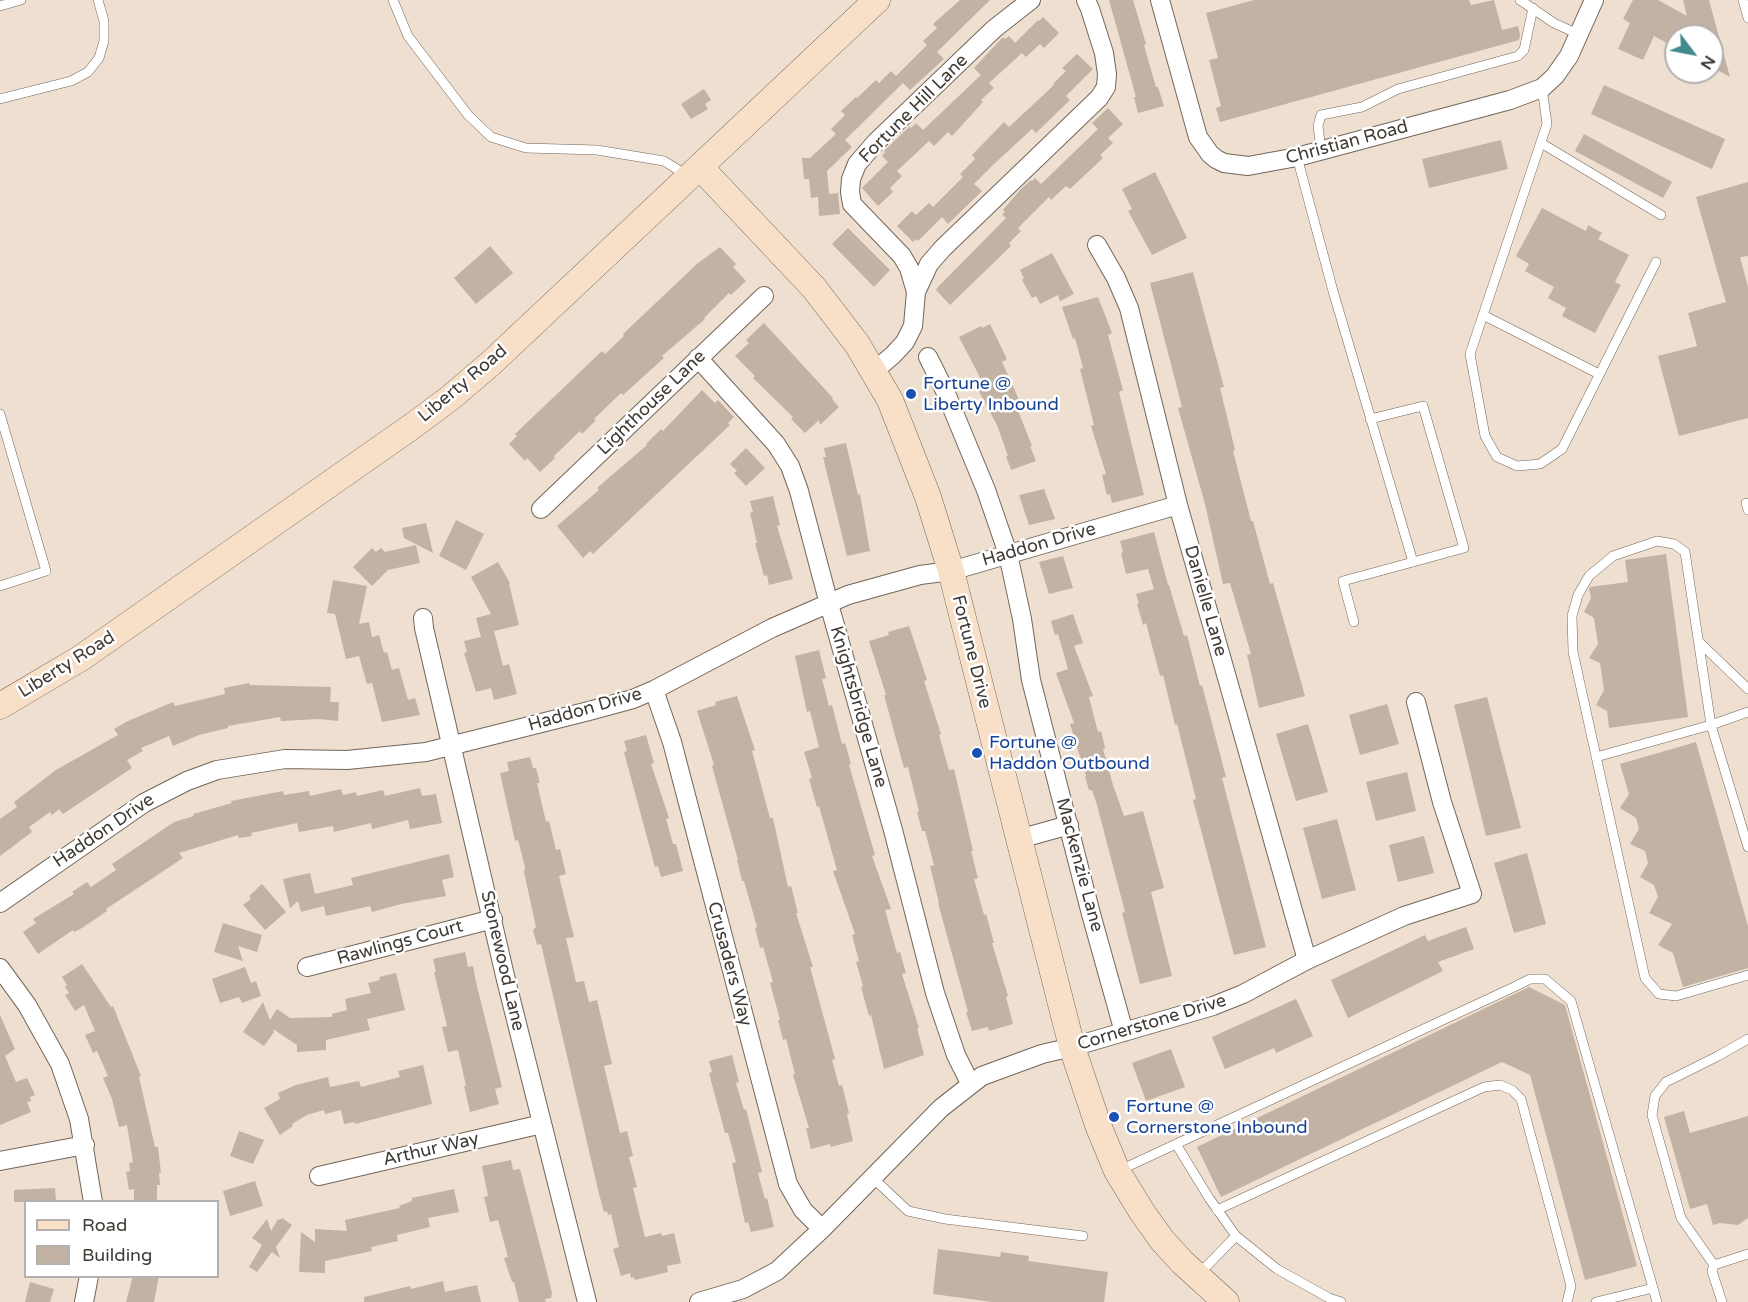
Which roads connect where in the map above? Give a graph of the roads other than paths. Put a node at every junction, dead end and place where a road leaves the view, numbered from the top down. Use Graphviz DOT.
graph roads {
  1 [pos="21,0"];
  2 [pos="98,0"];
  3 [pos="393,0"];
  4 [pos="877,0"];
  5 [pos="1031,0"];
  6 [pos="1086,0"];
  7 [pos="1160,0"];
  8 [pos="1521,0"];
  9 [pos="1594,0"];
  10 [pos="1743,0"];
  11 [pos="0,6"];
  12 [pos="1533,8"];
  13 [pos="1748,18"];
  14 [pos="1578,34"];
  15 [pos="1542,88"];
  16 [pos="0,99"];
  17 [pos="1541,143"];
  18 [pos="1321,150"];
  19 [pos="1297,157"];
  20 [pos="695,172"];
  21 [pos="1661,215"];
  22 [pos="1097,245"];
  23 [pos="1656,262"];
  24 [pos="916,292"];
  25 [pos="764,296"];
  26 [pos="1483,315"];
  27 [pos="928,357"];
  28 [pos="698,358"];
  29 [pos="873,372"];
  30 [pos="1599,374"];
  31 [pos="0,414"];
  32 [pos="1370,419"];
  33 [pos="1178,505"];
  34 [pos="541,510"];
  35 [pos="1008,554"];
  36 [pos="1413,562"];
  37 [pos="951,571"];
  38 [pos="1,583"];
  39 [pos="828,604"];
  40 [pos="423,618"];
  41 [pos="1354,622"];
  42 [pos="1698,641"];
  43 [pos="1748,689"];
  44 [pos="654,690"];
  45 [pos="1416,702"];
  46 [pos="0,706"];
  47 [pos="1748,712"];
  48 [pos="1710,725"];
  49 [pos="453,746"];
  50 [pos="1596,757"];
  51 [pos="1069,825"];
  52 [pos="1019,839"];
  53 [pos="1748,847"];
  54 [pos="0,903"];
  55 [pos="493,919"];
  56 [pos="1307,960"];
  57 [pos="307,967"];
  58 [pos="0,968"];
  59 [pos="1748,975"];
  60 [pos="1124,1032"];
  61 [pos="1748,1039"];
  62 [pos="1072,1047"];
  63 [pos="970,1083"];
  64 [pos="542,1124"];
  65 [pos="1176,1144"];
  66 [pos="85,1145"];
  67 [pos="0,1161"];
  68 [pos="1118,1171"];
  69 [pos="319,1176"];
  70 [pos="872,1177"];
  71 [pos="93,1200"];
  72 [pos="1217,1210"];
  73 [pos="822,1229"];
  74 [pos="1083,1236"];
  75 [pos="1236,1236"];
  76 [pos="1748,1254"];
  77 [pos="1714,1265"];
  78 [pos="1197,1276"];
  79 [pos="90,1278"];
  80 [pos="1653,1288"];
  81 [pos="710,1301"];
  82 [pos="84,1302"];
  83 [pos="587,1302"];
  84 [pos="1226,1302"];
  85 [pos="1341,1302"];
  86 [pos="1567,1302"];
  87 [pos="1596,1302"];
  88 [pos="1657,1302"];
  89 [pos="1722,1302"];
  1 -- 11 [label="lane"];
  2 -- 16 [label="lane"];
  3 -- 20 [label="lane"];
  4 -- 20 [label="street, Liberty Road"];
  5 -- 24 [label="street, Fortune Hill Lane"];
  6 -- 24 [label="street, Fortune Hill Lane"];
  7 -- 19 [label="street, Christian Road"];
  8 -- 12 [label="lane"];
  9 -- 14 [label="street, Christian Road"];
  10 -- 13 [label="lane"];
  12 -- 14 [label="lane"];
  12 -- 18 [label="lane"];
  14 -- 15 [label="street, Christian Road"];
  15 -- 17 [label="lane"];
  15 -- 18 [label="street, Christian Road"];
  17 -- 21 [label="lane"];
  17 -- 26 [label="lane"];
  18 -- 19 [label="street, Christian Road"];
  19 -- 32 [label="lane"];
  20 -- 29 [label="street, Fortune Drive"];
  20 -- 46 [label="street, Liberty Road"];
  22 -- 33 [label="street, Danielle Lane"];
  23 -- 30 [label="lane"];
  24 -- 29 [label="street, Fortune Hill Lane"];
  25 -- 28 [label="street, Lighthouse Lane"];
  26 -- 30 [label="lane"];
  26 -- 30 [label="lane"];
  27 -- 35 [label="street, Mackenzie Lane"];
  28 -- 34 [label="street, Lighthouse Lane"];
  28 -- 39 [label="street, Knightsbridge Lane"];
  29 -- 37 [label="street, Fortune Drive"];
  31 -- 38 [label="lane"];
  32 -- 36 [label="lane"];
  32 -- 36 [label="lane"];
  33 -- 35 [label="street, Haddon Drive"];
  33 -- 56 [label="street, Danielle Lane"];
  35 -- 37 [label="street, Haddon Drive"];
  35 -- 51 [label="street, Mackenzie Lane"];
  36 -- 41 [label="lane"];
  37 -- 39 [label="street, Haddon Drive"];
  37 -- 52 [label="street, Fortune Drive"];
  39 -- 44 [label="street, Haddon Drive"];
  39 -- 63 [label="street, Knightsbridge Lane"];
  40 -- 49 [label="street, Stonewood Lane"];
  42 -- 43 [label="lane"];
  42 -- 48 [label="lane"];
  42 -- 50 [label="lane"];
  44 -- 49 [label="street, Haddon Drive"];
  44 -- 73 [label="street, Crusaders Way"];
  45 -- 56 [label="street, Cornerstone Drive"];
  47 -- 48 [label="lane"];
  48 -- 50 [label="lane"];
  48 -- 53 [label="lane"];
  49 -- 54 [label="street, Haddon Drive"];
  49 -- 55 [label="street, Stonewood Lane"];
  50 -- 59 [label="lane"];
  51 -- 52 [label="street"];
  51 -- 60 [label="street, Mackenzie Lane"];
  52 -- 62 [label="street, Fortune Drive"];
  55 -- 57 [label="street, Rawlings Court"];
  55 -- 64 [label="street, Stonewood Lane"];
  56 -- 60 [label="street, Cornerstone Drive"];
  58 -- 66 [label="street"];
  60 -- 62 [label="street, Cornerstone Drive"];
  61 -- 77 [label="lane"];
  62 -- 63 [label="street, Cornerstone Drive"];
  62 -- 68 [label="street, Fortune Drive"];
  63 -- 70 [label="street, Cornerstone Drive"];
  64 -- 69 [label="street, Arthur Way"];
  64 -- 83 [label="street, Stonewood Lane"];
  65 -- 68 [label="lane"];
  65 -- 72 [label="lane"];
  65 -- 80 [label="lane"];
  66 -- 67 [label="street"];
  66 -- 71 [label="street"];
  68 -- 78 [label="street, Fortune Drive"];
  70 -- 73 [label="street, Cornerstone Drive"];
  70 -- 74 [label="lane"];
  72 -- 75 [label="lane"];
  72 -- 86 [label="lane"];
  73 -- 81 [label="street, Cornerstone Drive"];
  75 -- 78 [label="lane"];
  75 -- 85 [label="lane"];
  76 -- 77 [label="lane"];
  77 -- 89 [label="lane"];
  78 -- 84 [label="street, Fortune Drive"];
  79 -- 82 [label="street"];
  80 -- 87 [label="lane"];
  80 -- 88 [label="lane"];
}
